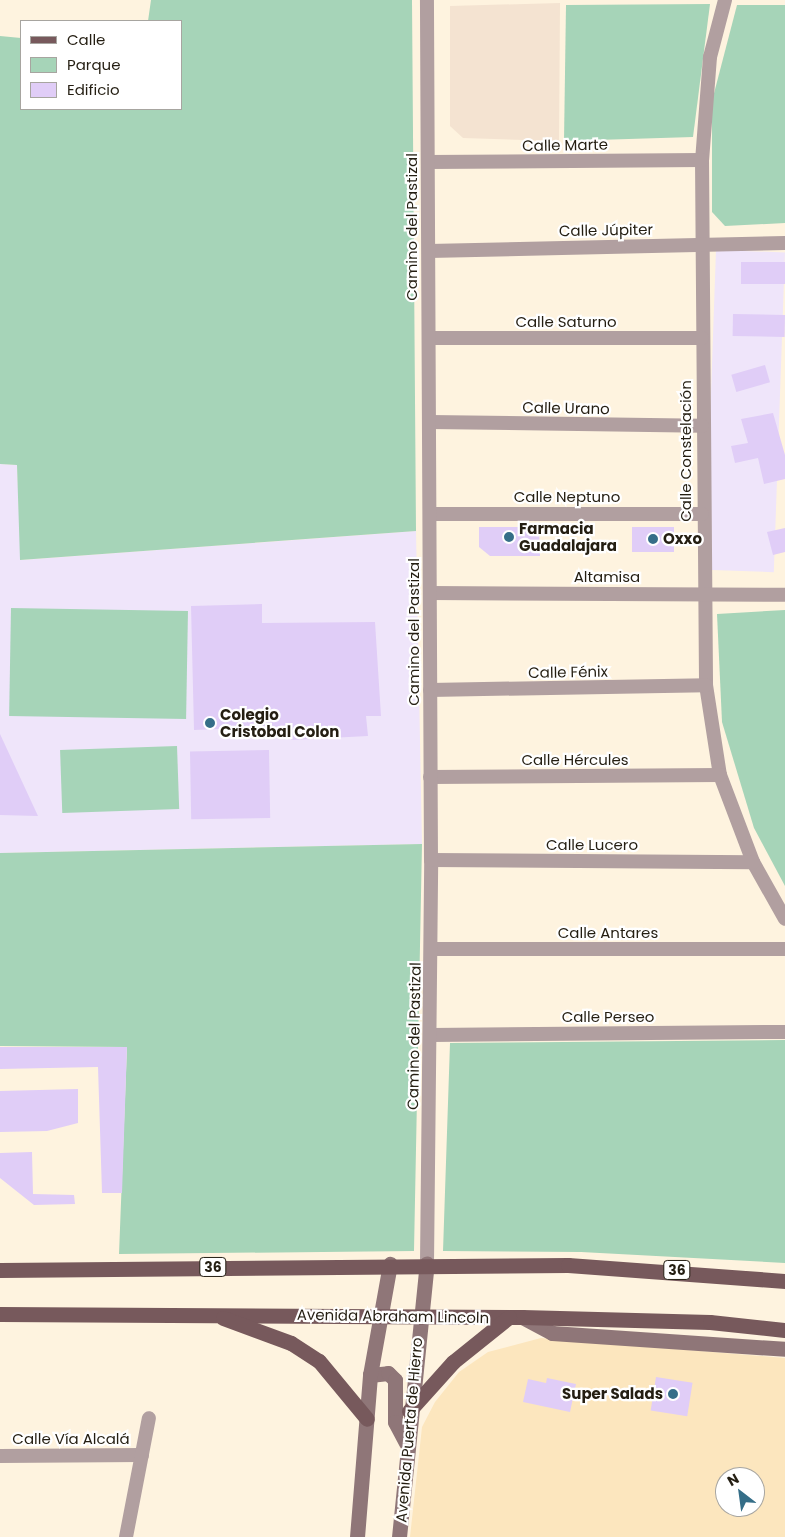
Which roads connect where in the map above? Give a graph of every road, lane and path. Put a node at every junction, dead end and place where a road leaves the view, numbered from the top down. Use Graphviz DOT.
graph roads {
  1 [pos="427,0"];
  2 [pos="725,0"];
  3 [pos="702,160"];
  4 [pos="428,162"];
  5 [pos="785,243"];
  6 [pos="703,244"];
  7 [pos="429,250"];
  8 [pos="429,338"];
  9 [pos="702,338"];
  10 [pos="430,422"];
  11 [pos="702,426"];
  12 [pos="431,514"];
  13 [pos="702,514"];
  14 [pos="430,593"];
  15 [pos="703,593"];
  16 [pos="785,595"];
  17 [pos="706,685"];
  18 [pos="430,690"];
  19 [pos="720,775"];
  20 [pos="430,777"];
  21 [pos="431,860"];
  22 [pos="753,862"];
  23 [pos="785,919"];
  24 [pos="431,949"];
  25 [pos="785,949"];
  26 [pos="785,1032"];
  27 [pos="431,1035"];
  28 [pos="427,1263"];
  29 [pos="390,1264"];
  30 [pos="0,1270"];
  31 [pos="785,1281"];
  32 [pos="0,1314"];
  33 [pos="212,1314"];
  34 [pos="380,1315"];
  35 [pos="420,1316"];
  36 [pos="515,1317"];
  37 [pos="785,1330"];
  38 [pos="785,1350"];
  39 [pos="370,1375"];
  40 [pos="409,1411"];
  41 [pos="148,1418"];
  42 [pos="367,1419"];
  43 [pos="406,1443"];
  44 [pos="142,1455"];
  45 [pos="0,1456"];
  46 [pos="359,1508"];
  47 [pos="126,1537"];
  48 [pos="357,1537"];
  49 [pos="364,1537"];
  50 [pos="399,1537"];
  1 -- 4 [label="street, Camino del Pastizal"];
  2 -- 3 [label="street, Calle Constelación"];
  3 -- 4 [label="street, Calle Marte"];
  3 -- 6 [label="street, Calle Constelación"];
  4 -- 7 [label="street, Camino del Pastizal"];
  5 -- 6 [label="street, Calle Júpiter"];
  6 -- 7 [label="street, Calle Júpiter"];
  6 -- 9 [label="street, Calle Constelación"];
  7 -- 8 [label="street, Camino del Pastizal"];
  8 -- 9 [label="street, Calle Saturno"];
  8 -- 10 [label="street, Camino del Pastizal"];
  9 -- 11 [label="street, Calle Constelación"];
  10 -- 11 [label="street, Calle Urano"];
  10 -- 12 [label="street, Camino del Pastizal"];
  11 -- 13 [label="street, Calle Constelación"];
  12 -- 13 [label="street, Calle Neptuno"];
  12 -- 14 [label="street, Camino del Pastizal"];
  13 -- 15 [label="street, Calle Constelación"];
  14 -- 15 [label="street, Altamisa"];
  14 -- 18 [label="street, Camino del Pastizal"];
  15 -- 16 [label="street, Altamisa"];
  15 -- 17 [label="street, Calle Constelación"];
  17 -- 18 [label="street, Calle Fénix"];
  17 -- 19 [label="street, Calle Constelación"];
  18 -- 20 [label="street, Camino del Pastizal"];
  19 -- 20 [label="street, Calle Hércules"];
  19 -- 22 [label="street, Calle Constelación"];
  20 -- 21 [label="street, Camino del Pastizal"];
  21 -- 22 [label="street, Calle Lucero"];
  21 -- 24 [label="street, Camino del Pastizal"];
  22 -- 23 [label="street, Calle Constelación"];
  24 -- 25 [label="street, Calle Antares"];
  24 -- 27 [label="street, Camino del Pastizal"];
  26 -- 27 [label="street, Calle Perseo"];
  27 -- 28 [label="street, Camino del Pastizal"];
  28 -- 29 [label="main road, 36"];
  28 -- 31 [label="main road, 36"];
  28 -- 35 [label="street, Avenida Puerta de Hierro"];
  29 -- 30 [label="main road, 36"];
  29 -- 34 [label="street"];
  32 -- 33 [label="main road, Avenida Abraham Lincoln"];
  33 -- 34 [label="main road, Avenida Abraham Lincoln"];
  33 -- 42 [label="main road"];
  34 -- 35 [label="main road, Avenida Abraham Lincoln"];
  34 -- 39 [label="street"];
  35 -- 36 [label="main road, Avenida Abraham Lincoln"];
  35 -- 40 [label="street, Avenida Puerta de Hierro"];
  36 -- 37 [label="main road, Avenida Abraham Lincoln"];
  36 -- 38 [label="street"];
  36 -- 40 [label="main road"];
  39 -- 42 [label="street"];
  39 -- 43 [label="street"];
  40 -- 43 [label="street, Avenida Puerta de Hierro"];
  41 -- 44 [label="street"];
  42 -- 46 [label="street"];
  43 -- 50 [label="street, Avenida Puerta de Hierro"];
  44 -- 45 [label="street, Calle Vía Alcalá"];
  44 -- 47 [label="street"];
  46 -- 48 [label="street"];
  46 -- 49 [label="street"];
}
